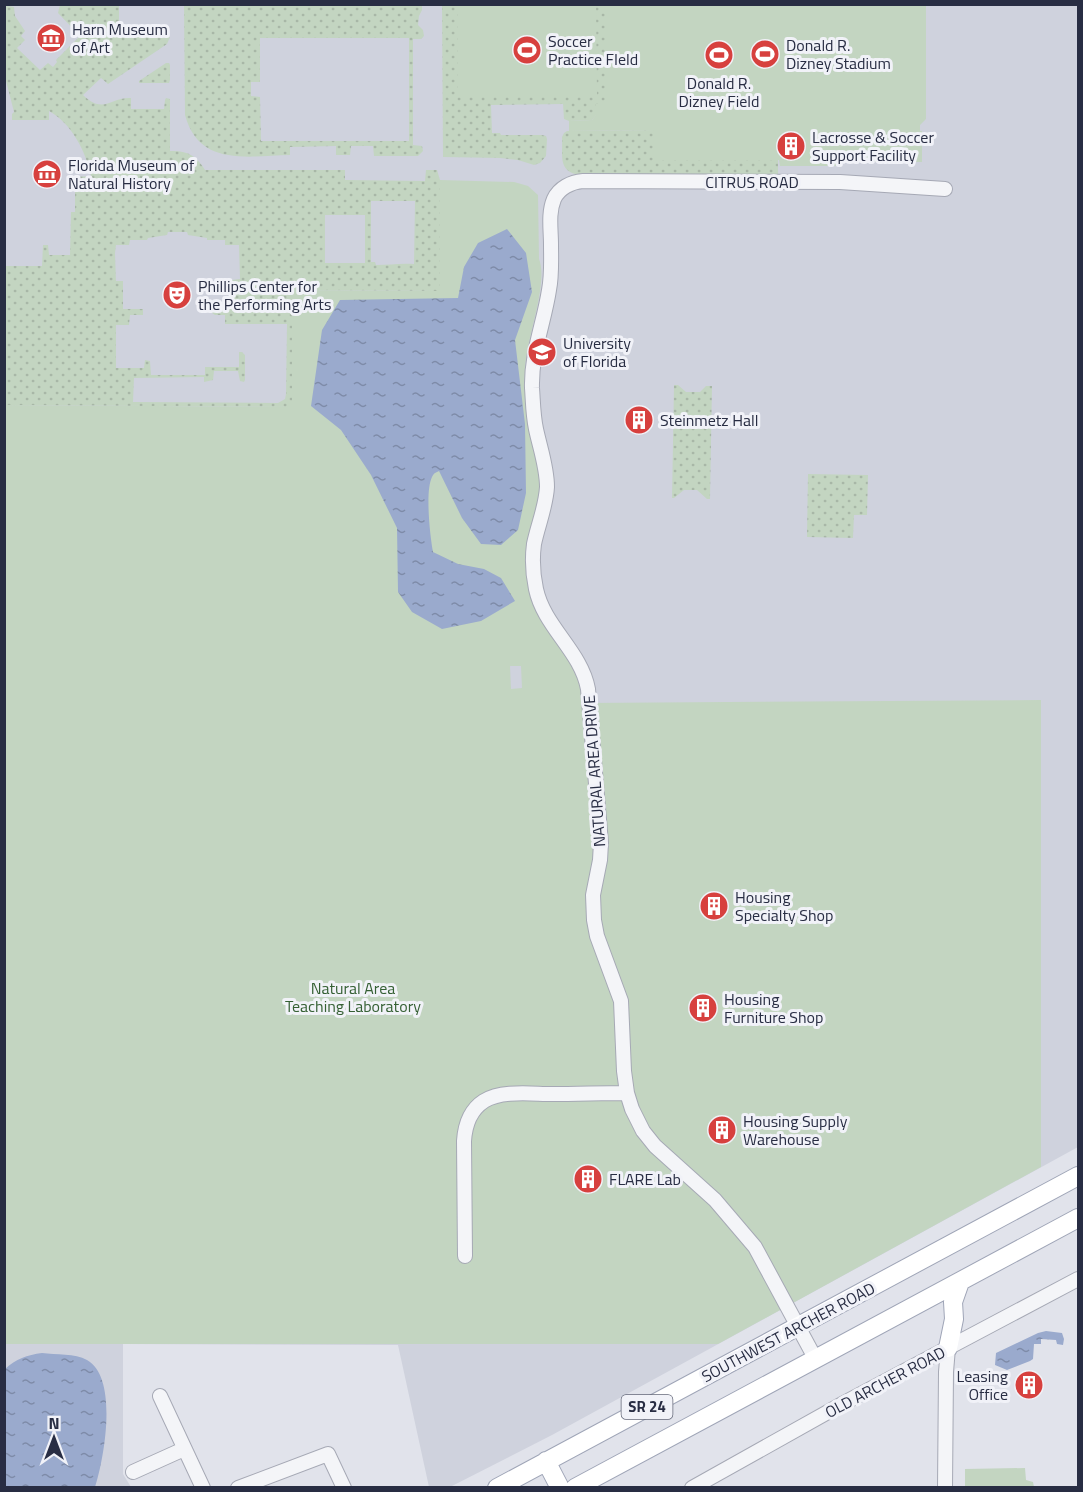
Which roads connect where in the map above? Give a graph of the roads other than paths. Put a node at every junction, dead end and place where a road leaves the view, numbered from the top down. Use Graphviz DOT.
graph roads {
  1 [pos="945,189"];
  2 [pos="560,190"];
  3 [pos="627,1093"];
  4 [pos="1078,1176"];
  5 [pos="1078,1218"];
  6 [pos="465,1256"];
  7 [pos="1078,1279"];
  8 [pos="960,1282"];
  9 [pos="797,1326"];
  10 [pos="948,1348"];
  11 [pos="815,1358"];
  12 [pos="160,1396"];
  13 [pos="184,1449"];
  14 [pos="546,1461"];
  15 [pos="133,1472"];
  16 [pos="203,1488"];
  17 [pos="238,1488"];
  18 [pos="344,1488"];
  19 [pos="497,1488"];
  20 [pos="560,1488"];
  21 [pos="575,1488"];
  22 [pos="692,1488"];
  23 [pos="945,1488"];
  1 -- 2 [label="street, CITRUS ROAD"];
  2 -- 3 [label="street, NATURAL AREA DRIVE"];
  3 -- 6 [label="street"];
  3 -- 9 [label="street, NATURAL AREA DRIVE"];
  4 -- 9 [label="main road, SOUTHWEST ARCHER ROAD / SR 24"];
  5 -- 8 [label="main road, SR 24"];
  7 -- 10 [label="street, OLD ARCHER ROAD"];
  8 -- 10 [label="main road"];
  8 -- 11 [label="main road, SR 24"];
  9 -- 11 [label="street, NATURAL AREA DRIVE"];
  9 -- 14 [label="main road, SOUTHWEST ARCHER ROAD / SR 24"];
  10 -- 22 [label="street, OLD ARCHER ROAD"];
  10 -- 23 [label="street"];
  11 -- 21 [label="main road, SR 24"];
  12 -- 13 [label="street"];
  13 -- 15 [label="street"];
  13 -- 16 [label="street"];
  14 -- 19 [label="main road, SOUTHWEST ARCHER ROAD / SR 24"];
  14 -- 20 [label="main road"];
  17 -- 18 [label="street"];
}
